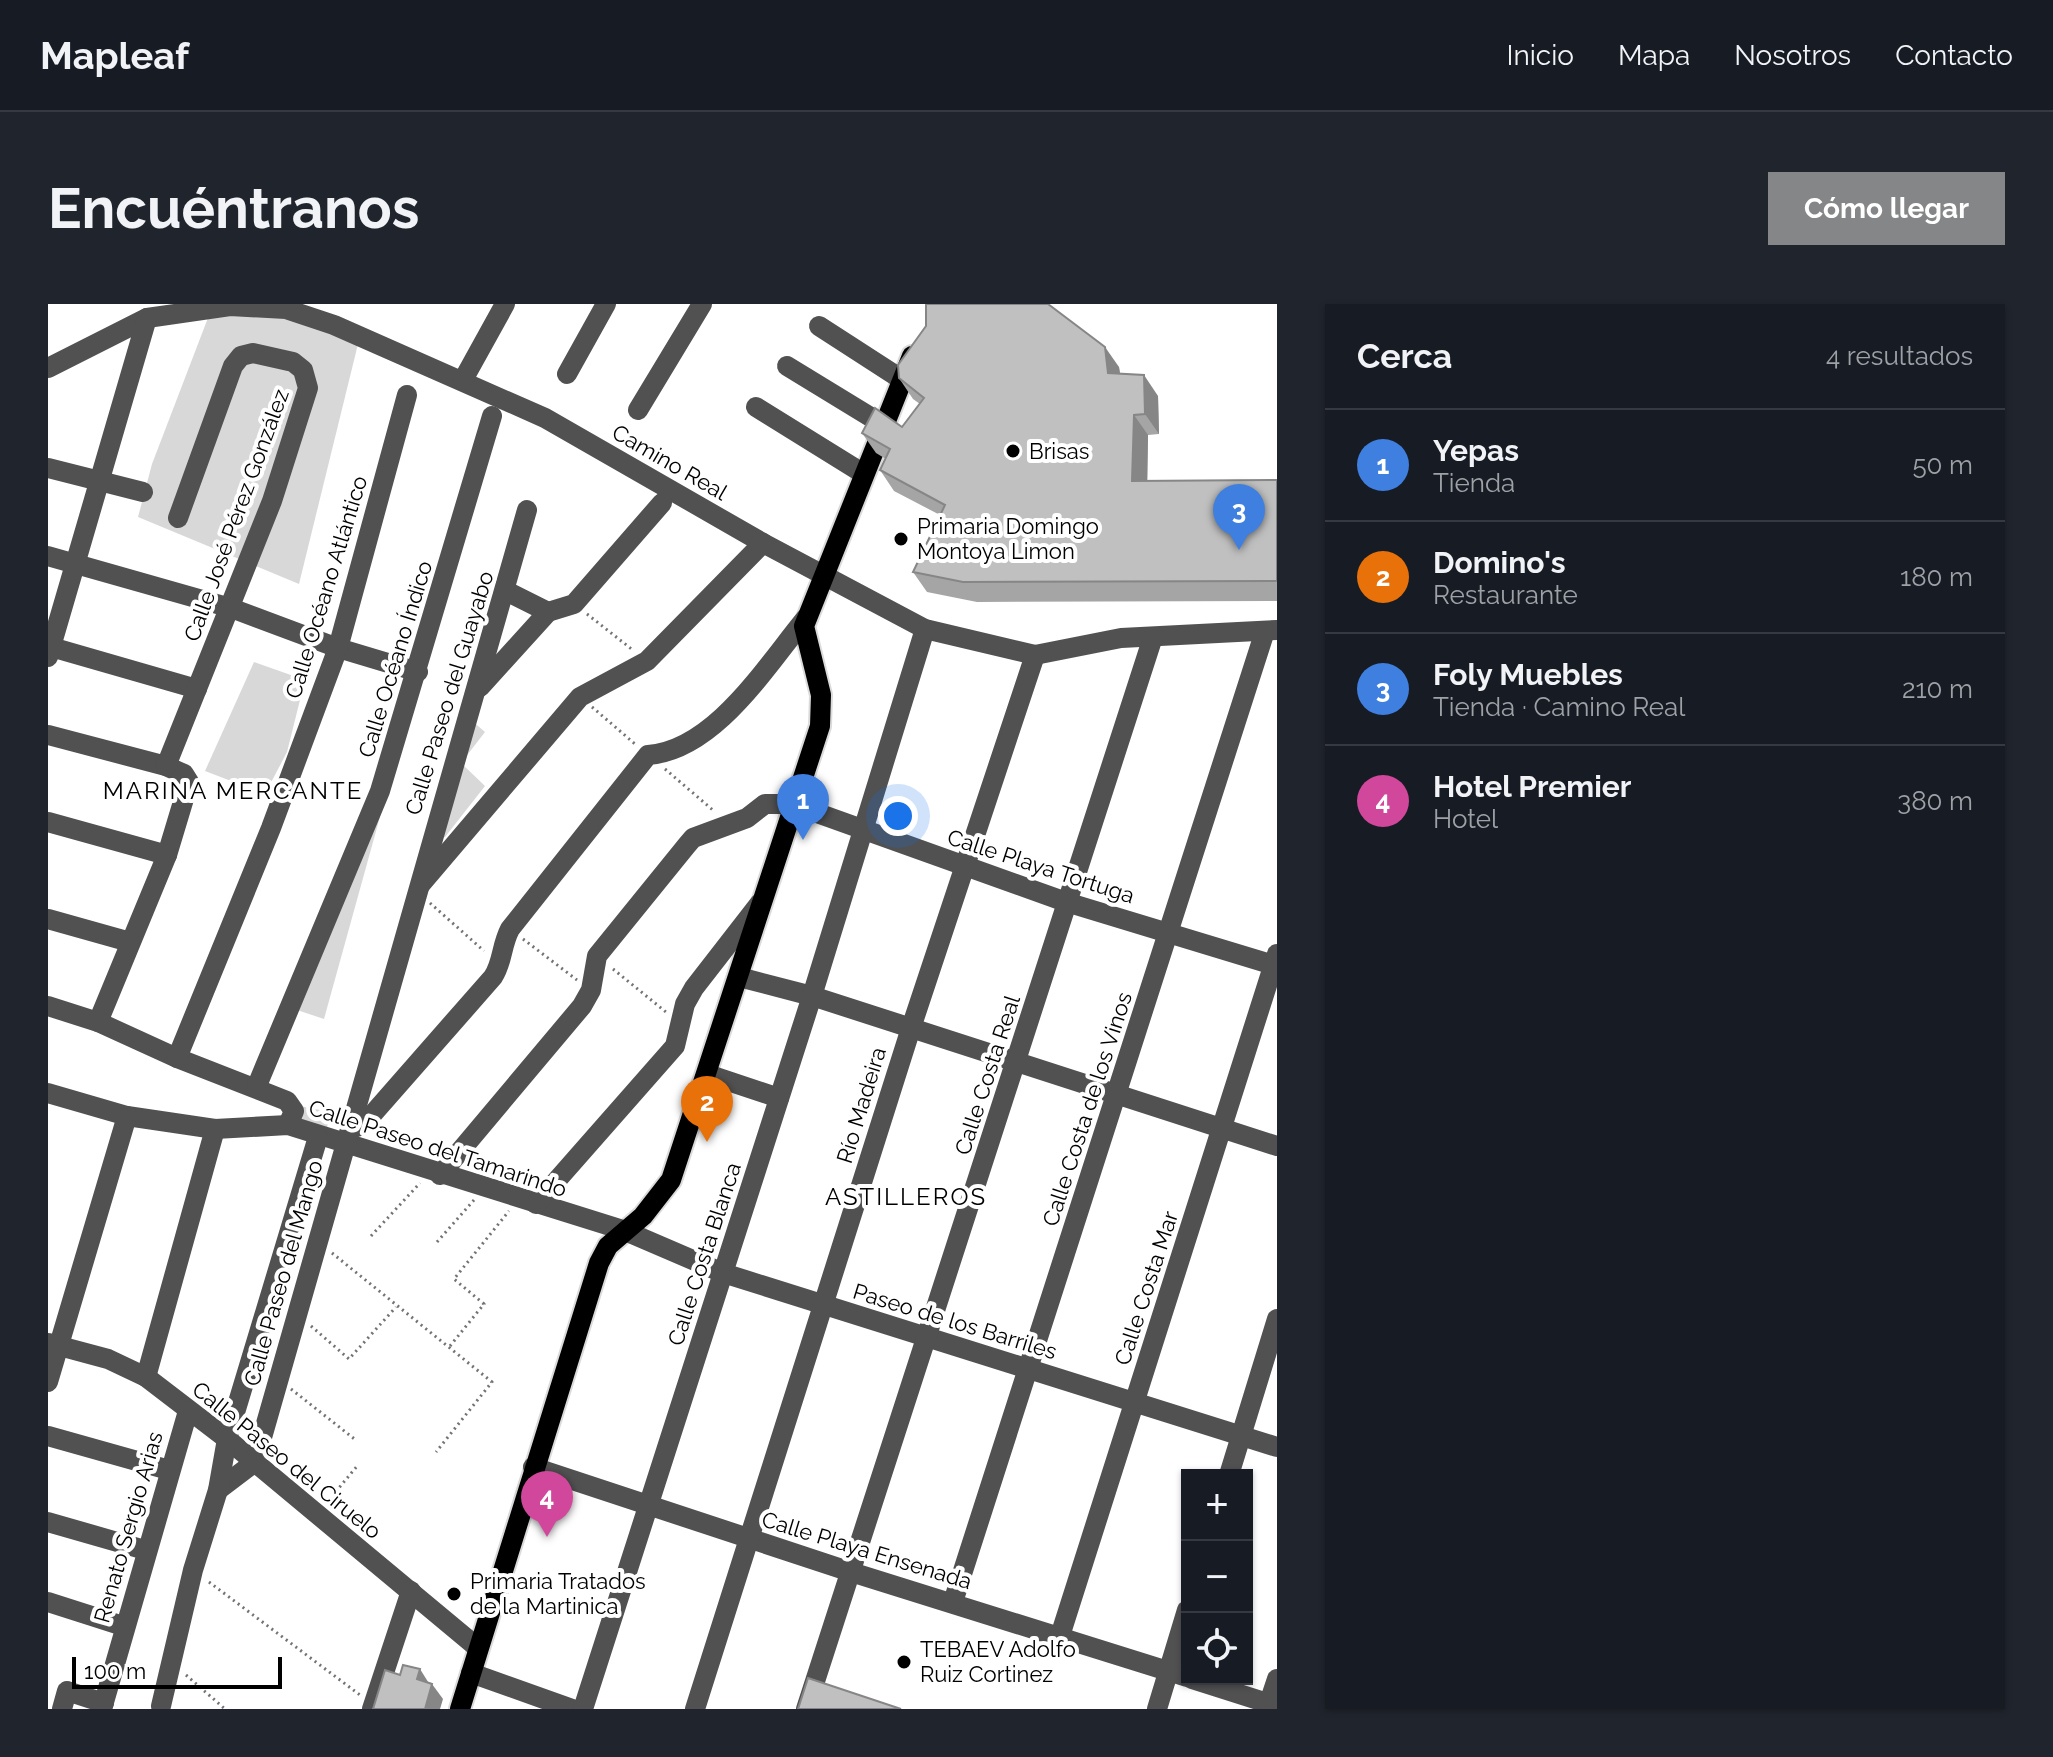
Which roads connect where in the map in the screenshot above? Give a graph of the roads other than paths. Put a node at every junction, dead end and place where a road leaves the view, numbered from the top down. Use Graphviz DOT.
graph roads {
  1 [pos="505,304"];
  2 [pos="606,304"];
  3 [pos="702,304"];
  4 [pos="147,318"];
  5 [pos="819,326"];
  6 [pos="923,335"];
  7 [pos="787,366"];
  8 [pos="48,368"];
  9 [pos="567,374"];
  10 [pos="901,379"];
  11 [pos="463,380"];
  12 [pos="407,395"];
  13 [pos="756,407"];
  14 [pos="638,410"];
  15 [pos="492,416"];
  16 [pos="882,424"];
  17 [pos="48,468"];
  18 [pos="864,474"];
  19 [pos="97,483"];
  20 [pos="143,492"];
  21 [pos="662,503"];
  22 [pos="527,510"];
  23 [pos="178,518"];
  24 [pos="763,543"];
  25 [pos="48,556"];
  26 [pos="75,565"];
  27 [pos="823,573"];
  28 [pos="506,591"];
  29 [pos="231,608"];
  30 [pos="548,612"];
  31 [pos="806,618"];
  32 [pos="925,629"];
  33 [pos="1271,630"];
  34 [pos="1153,637"];
  35 [pos="338,648"];
  36 [pos="49,650"];
  37 [pos="1035,655"];
  38 [pos="418,672"];
  39 [pos="197,689"];
  40 [pos="474,693"];
  41 [pos="48,735"];
  42 [pos="166,766"];
  43 [pos="792,804"];
  44 [pos="48,822"];
  45 [pos="864,832"];
  46 [pos="167,855"];
  47 [pos="965,868"];
  48 [pos="416,890"];
  49 [pos="766,897"];
  50 [pos="1066,902"];
  51 [pos="48,919"];
  52 [pos="1170,931"];
  53 [pos="130,942"];
  54 [pos="1276,961"];
  55 [pos="739,977"];
  56 [pos="812,996"];
  57 [pos="48,1006"];
  58 [pos="98,1022"];
  59 [pos="911,1028"];
  60 [pos="177,1058"];
  61 [pos="1016,1064"];
  62 [pos="707,1074"];
  63 [pos="256,1088"];
  64 [pos="48,1093"];
  65 [pos="1117,1094"];
  66 [pos="779,1098"];
  67 [pos="127,1116"];
  68 [pos="288,1125"];
  69 [pos="1222,1128"];
  70 [pos="215,1129"];
  71 [pos="318,1137"];
  72 [pos="347,1137"];
  73 [pos="1277,1146"];
  74 [pos="435,1173"];
  75 [pos="527,1201"];
  76 [pos="623,1230"];
  77 [pos="723,1273"];
  78 [pos="824,1306"];
  79 [pos="1277,1319"];
  80 [pos="927,1337"];
  81 [pos="52,1344"];
  82 [pos="1029,1369"];
  83 [pos="146,1377"];
  84 [pos="48,1382"];
  85 [pos="1135,1402"];
  86 [pos="188,1411"];
  87 [pos="48,1436"];
  88 [pos="1241,1436"];
  89 [pos="227,1439"];
  90 [pos="1277,1447"];
  91 [pos="255,1462"];
  92 [pos="533,1467"];
  93 [pos="1231,1469"];
  94 [pos="169,1470"];
  95 [pos="218,1490"];
  96 [pos="649,1506"];
  97 [pos="48,1522"];
  98 [pos="751,1539"];
  99 [pos="145,1550"];
  100 [pos="851,1572"];
  101 [pos="411,1591"];
  102 [pos="48,1602"];
  103 [pos="953,1602"];
  104 [pos="123,1626"];
  105 [pos="1060,1636"];
  106 [pos="478,1648"];
  107 [pos="471,1673"];
  108 [pos="1181,1676"];
  109 [pos="1181,1677"];
  110 [pos="1277,1679"];
  111 [pos="1209,1685"];
  112 [pos="64,1700"];
  113 [pos="103,1706"];
  114 [pos="161,1706"];
  115 [pos="1271,1706"];
  116 [pos="372,1707"];
  117 [pos="460,1709"];
  118 [pos="572,1709"];
  119 [pos="583,1709"];
  120 [pos="695,1709"];
  121 [pos="806,1709"];
  122 [pos="1157,1709"];
  1 -- 11 [label="street"];
  2 -- 9 [label="street"];
  3 -- 14 [label="street"];
  4 -- 8 [label="street, Camino Real"];
  4 -- 11 [label="street, Camino Real"];
  4 -- 19 [label="street"];
  5 -- 10 [label="street"];
  6 -- 10 [label="main road"];
  7 -- 16 [label="street"];
  10 -- 16 [label="main road"];
  11 -- 24 [label="street, Camino Real"];
  12 -- 35 [label="street, Calle Océano Atlántico"];
  13 -- 18 [label="street"];
  15 -- 38 [label="street, Calle Océano Índico"];
  16 -- 18 [label="main road"];
  17 -- 19 [label="street"];
  18 -- 27 [label="main road"];
  19 -- 20 [label="street"];
  19 -- 26 [label="street"];
  21 -- 30 [label="street"];
  22 -- 28 [label="street, Calle Paseo del Guayabo"];
  23 -- 29 [label="street, Calle José Pérez González"];
  24 -- 27 [label="street, Camino Real"];
  24 -- 48 [label="street"];
  25 -- 26 [label="street"];
  26 -- 29 [label="street"];
  26 -- 36 [label="street"];
  27 -- 31 [label="main road"];
  27 -- 32 [label="street, Camino Real"];
  28 -- 30 [label="street"];
  28 -- 40 [label="street, Calle Paseo del Guayabo"];
  29 -- 35 [label="street"];
  29 -- 39 [label="street, Calle José Pérez González"];
  30 -- 40 [label="street"];
  31 -- 43 [label="main road"];
  31 -- 72 [label="street"];
  32 -- 37 [label="street, Camino Real"];
  32 -- 45 [label="street, Calle Costa Blanca"];
  33 -- 34 [label="street, Camino Real"];
  33 -- 52 [label="street, Calle Costa de los Vinos"];
  34 -- 37 [label="street, Camino Real"];
  34 -- 50 [label="street, Calle Costa Real"];
  35 -- 38 [label="street"];
  35 -- 60 [label="street, Calle Océano Atlántico"];
  36 -- 39 [label="street"];
  37 -- 47 [label="street, Río Madeira"];
  38 -- 63 [label="street, Calle Océano Índico"];
  39 -- 42 [label="street, Calle José Pérez González"];
  40 -- 48 [label="street, Calle Paseo del Guayabo"];
  41 -- 42 [label="street"];
  42 -- 46 [label="street"];
  43 -- 45 [label="street, Calle Playa Tortuga"];
  43 -- 49 [label="main road"];
  43 -- 74 [label="street"];
  44 -- 46 [label="street"];
  45 -- 47 [label="street, Calle Playa Tortuga"];
  45 -- 56 [label="street, Calle Costa Blanca"];
  46 -- 53 [label="street"];
  47 -- 50 [label="street, Calle Playa Tortuga"];
  47 -- 59 [label="street, Río Madeira"];
  48 -- 72 [label="street, Calle Paseo del Guayabo"];
  49 -- 55 [label="main road"];
  49 -- 75 [label="street"];
  50 -- 52 [label="street, Calle Playa Tortuga"];
  50 -- 61 [label="street, Calle Costa Real"];
  51 -- 53 [label="street"];
  52 -- 54 [label="street, Calle Playa Tortuga"];
  52 -- 65 [label="street, Calle Costa de los Vinos"];
  53 -- 58 [label="street"];
  54 -- 69 [label="street, Calle Costa Mar"];
  55 -- 56 [label="street"];
  55 -- 62 [label="main road"];
  56 -- 59 [label="street"];
  56 -- 66 [label="street, Calle Costa Blanca"];
  57 -- 58 [label="street"];
  58 -- 60 [label="street"];
  59 -- 61 [label="street"];
  59 -- 78 [label="street, Río Madeira"];
  60 -- 63 [label="street"];
  61 -- 65 [label="street"];
  61 -- 80 [label="street, Calle Costa Real"];
  62 -- 66 [label="street"];
  62 -- 76 [label="main road"];
  63 -- 68 [label="street"];
  64 -- 67 [label="street, Calle Paseo del Tamarindo"];
  65 -- 69 [label="street"];
  65 -- 82 [label="street, Calle Costa de los Vinos"];
  66 -- 77 [label="street, Calle Costa Blanca"];
  67 -- 70 [label="street, Calle Paseo del Tamarindo"];
  67 -- 81 [label="street"];
  68 -- 70 [label="street, Calle Paseo del Tamarindo"];
  68 -- 71 [label="street, Calle Paseo del Tamarindo"];
  69 -- 73 [label="street"];
  69 -- 85 [label="street, Calle Costa Mar"];
  70 -- 83 [label="street"];
  71 -- 72 [label="street, Calle Paseo del Tamarindo"];
  71 -- 89 [label="street, Calle Paseo del Mango"];
  72 -- 74 [label="street, Calle Paseo del Tamarindo"];
  72 -- 91 [label="street, Calle Paseo del Mango"];
  74 -- 75 [label="street, Calle Paseo del Tamarindo"];
  75 -- 76 [label="street, Calle Paseo del Tamarindo"];
  76 -- 77 [label="street, Paseo de los Barriles"];
  76 -- 92 [label="main road"];
  77 -- 78 [label="street, Paseo de los Barriles"];
  77 -- 96 [label="street, Calle Costa Blanca"];
  78 -- 80 [label="street, Paseo de los Barriles"];
  78 -- 98 [label="street, Río Madeira"];
  79 -- 88 [label="street"];
  80 -- 82 [label="street, Paseo de los Barriles"];
  80 -- 100 [label="street, Calle Costa Real"];
  81 -- 83 [label="street, Calle Paseo del Ciruelo"];
  81 -- 84 [label="street"];
  82 -- 85 [label="street, Paseo de los Barriles"];
  82 -- 103 [label="street, Calle Costa de los Vinos"];
  83 -- 86 [label="street, Calle Paseo del Ciruelo"];
  85 -- 88 [label="street, Paseo de los Barriles"];
  85 -- 105 [label="street, Calle Costa Mar"];
  86 -- 89 [label="street, Calle Paseo del Ciruelo"];
  86 -- 94 [label="street, Renato Sergio Arias"];
  87 -- 94 [label="street"];
  88 -- 90 [label="street, Paseo de los Barriles"];
  88 -- 93 [label="street"];
  89 -- 91 [label="street, Calle Paseo del Ciruelo"];
  89 -- 95 [label="street, Calle Paseo del Mango"];
  91 -- 95 [label="street"];
  91 -- 101 [label="street, Calle Paseo del Ciruelo"];
  92 -- 96 [label="street, Calle Playa Ensenada"];
  92 -- 106 [label="main road"];
  94 -- 99 [label="street, Renato Sergio Arias"];
  95 -- 114 [label="street, Calle Paseo del Mango"];
  96 -- 98 [label="street, Calle Playa Ensenada"];
  96 -- 119 [label="street, Calle Costa Blanca"];
  97 -- 99 [label="street"];
  98 -- 100 [label="street, Calle Playa Ensenada"];
  98 -- 120 [label="street, Río Madeira"];
  99 -- 104 [label="street, Renato Sergio Arias"];
  100 -- 103 [label="street, Calle Playa Ensenada"];
  100 -- 121 [label="street, Calle Costa Real"];
  101 -- 106 [label="street, Calle Paseo del Ciruelo"];
  101 -- 116 [label="street"];
  102 -- 104 [label="street"];
  103 -- 105 [label="street, Calle Playa Ensenada"];
  104 -- 113 [label="street, Renato Sergio Arias"];
  105 -- 108 [label="street, Calle Playa Ensenada"];
  106 -- 107 [label="main road"];
  107 -- 117 [label="main road"];
  107 -- 118 [label="street"];
  109 -- 122 [label="street"];
  110 -- 115 [label="street"];
  111 -- 115 [label="street, Calle Playa Ensenada"];
  112 -- 113 [label="street"];
}
